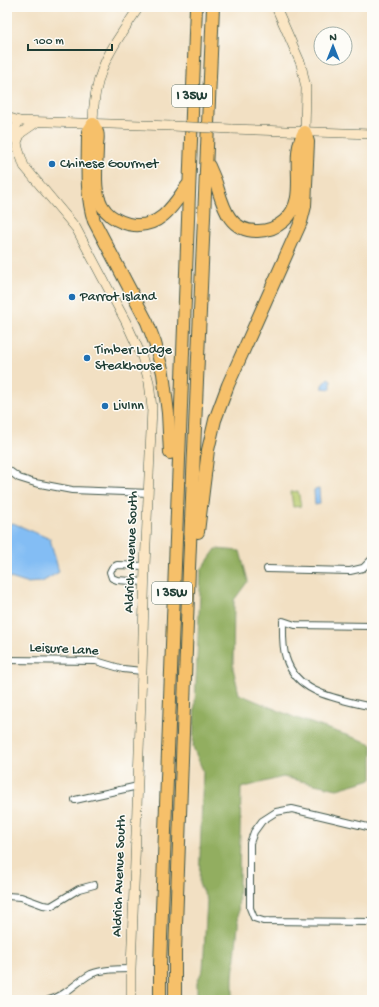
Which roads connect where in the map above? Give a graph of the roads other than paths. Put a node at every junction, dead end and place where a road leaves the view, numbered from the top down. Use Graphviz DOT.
graph roads {
  1 [pos="139,7"];
  2 [pos="196,7"];
  3 [pos="213,7"];
  4 [pos="276,7"];
  5 [pos="7,117"];
  6 [pos="19,121"];
  7 [pos="37,122"];
  8 [pos="93,124"];
  9 [pos="7,128"];
  10 [pos="305,132"];
  11 [pos="372,134"];
  12 [pos="18,142"];
  13 [pos="207,163"];
  14 [pos="187,186"];
  15 [pos="7,469"];
  16 [pos="149,493"];
  17 [pos="173,547"];
  18 [pos="372,559"];
  19 [pos="145,566"];
  20 [pos="189,568"];
  21 [pos="267,569"];
  22 [pos="144,582"];
  23 [pos="372,626"];
  24 [pos="7,660"];
  25 [pos="142,671"];
  26 [pos="372,707"];
  27 [pos="138,786"];
  28 [pos="75,800"];
  29 [pos="372,828"];
  30 [pos="94,885"];
  31 [pos="7,896"];
  32 [pos="372,922"];
  33 [pos="131,969"];
  34 [pos="49,1000"];
  35 [pos="131,1000"];
  36 [pos="160,1000"];
  37 [pos="175,1000"];
  1 -- 8 [label="street"];
  2 -- 14 [label="highway, I 35W"];
  3 -- 13 [label="highway, I 35W"];
  4 -- 10 [label="street"];
  5 -- 6 [label="street"];
  6 -- 7 [label="street"];
  6 -- 9 [label="street"];
  6 -- 12 [label="street, Aldrich Avenue South"];
  7 -- 8 [label="street"];
  7 -- 12 [label="street"];
  8 -- 10 [label="street, bridge"];
  8 -- 14 [label="highway"];
  8 -- 17 [label="highway"];
  10 -- 11 [label="street"];
  10 -- 13 [label="highway"];
  10 -- 20 [label="highway"];
  12 -- 16 [label="street, Aldrich Avenue South"];
  13 -- 20 [label="highway, I 35W"];
  14 -- 17 [label="highway, I 35W"];
  15 -- 16 [label="street"];
  16 -- 19 [label="street, Aldrich Avenue South"];
  17 -- 36 [label="highway, I 35W"];
  18 -- 21 [label="street"];
  19 -- 22 [label="street, Aldrich Avenue South"];
  19 -- 22 [label="street"];
  20 -- 37 [label="highway, I 35W"];
  22 -- 25 [label="street, Aldrich Avenue South"];
  23 -- 26 [label="street"];
  24 -- 25 [label="street, Leisure Lane"];
  25 -- 27 [label="street, Aldrich Avenue South"];
  27 -- 28 [label="street"];
  27 -- 33 [label="street, Aldrich Avenue South"];
  29 -- 32 [label="street"];
  30 -- 31 [label="street"];
  33 -- 34 [label="street"];
  33 -- 35 [label="street, Aldrich Avenue South"];
}
